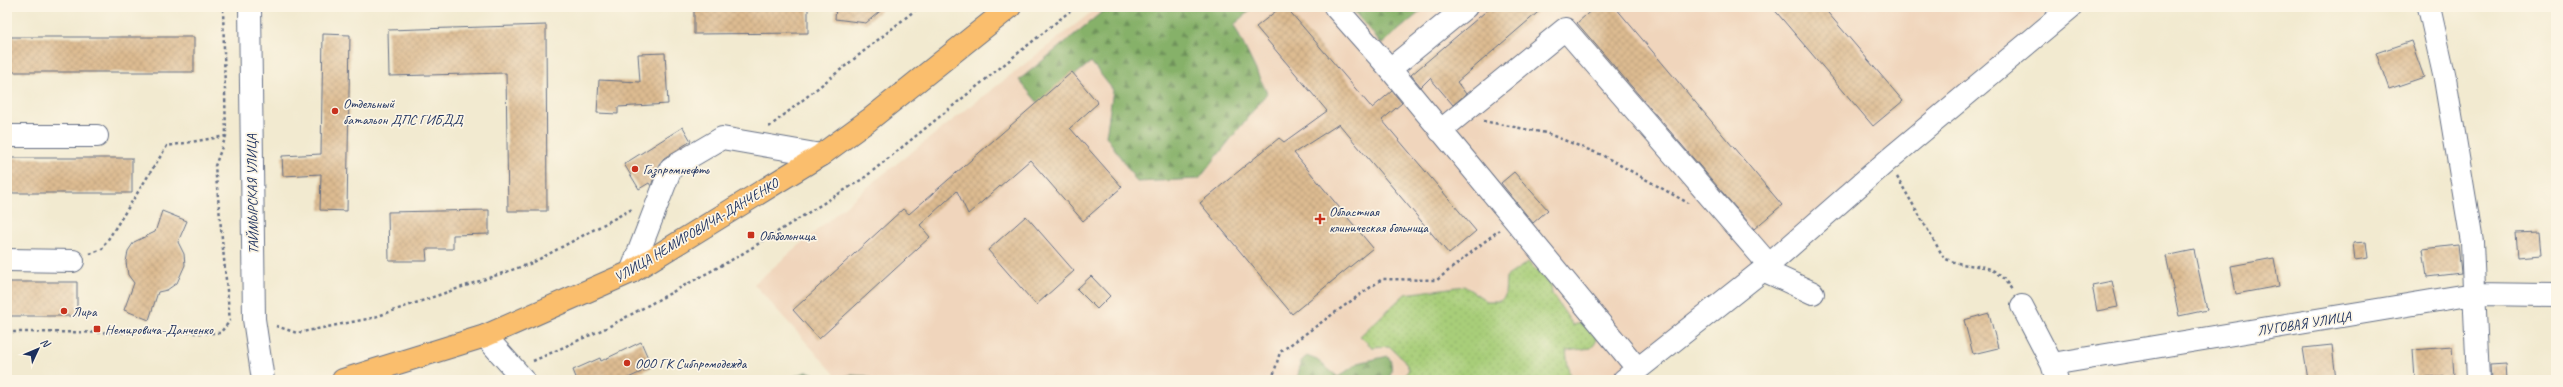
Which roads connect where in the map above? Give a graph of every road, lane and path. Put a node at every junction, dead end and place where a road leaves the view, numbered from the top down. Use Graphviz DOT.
graph roads {
  1 [pos="223,7"];
  2 [pos="250,7"];
  3 [pos="919,7"];
  4 [pos="1075,7"];
  5 [pos="1335,7"];
  6 [pos="1466,7"];
  7 [pos="2071,7"];
  8 [pos="2429,7"];
  9 [pos="1001,10"];
  10 [pos="1390,69"];
  11 [pos="1458,116"];
  12 [pos="1440,131"];
  13 [pos="7,136"];
  14 [pos="97,136"];
  15 [pos="226,136"];
  16 [pos="749,142"];
  17 [pos="821,155"];
  18 [pos="1887,161"];
  19 [pos="661,193"];
  20 [pos="1689,203"];
  21 [pos="1517,225"];
  22 [pos="7,260"];
  23 [pos="72,261"];
  24 [pos="1764,264"];
  25 [pos="631,272"];
  26 [pos="2005,280"];
  27 [pos="1814,293"];
  28 [pos="2474,294"];
  29 [pos="2556,294"];
  30 [pos="2022,306"];
  31 [pos="273,324"];
  32 [pos="7,332"];
  33 [pos="485,336"];
  34 [pos="2055,372"];
  35 [pos="1631,374"];
  36 [pos="516,376"];
  37 [pos="263,380"];
  38 [pos="343,380"];
  39 [pos="482,380"];
  40 [pos="1272,380"];
  41 [pos="2478,380"];
  1 -- 15 [label="path"];
  2 -- 37 [label="street, ТАЙМЫРСКАЯ УЛИЦА"];
  3 -- 16 [label="path"];
  4 -- 36 [label="path"];
  5 -- 10 [label="street"];
  6 -- 10 [label="street"];
  7 -- 18 [label="street"];
  8 -- 28 [label="street"];
  9 -- 17 [label="main road, УЛИЦА НЕМИРОВИЧА-ДАНЧЕНКО"];
  10 -- 12 [label="street"];
  11 -- 12 [label="street"];
  11 -- 20 [label="path"];
  11 -- 24 [label="street"];
  12 -- 21 [label="street"];
  13 -- 14 [label="street"];
  15 -- 23 [label="path"];
  15 -- 32 [label="path"];
  16 -- 17 [label="street"];
  16 -- 19 [label="street"];
  17 -- 25 [label="main road, УЛИЦА НЕМИРОВИЧА-ДАНЧЕНКО"];
  18 -- 24 [label="street"];
  18 -- 26 [label="path"];
  19 -- 25 [label="street"];
  19 -- 31 [label="path"];
  21 -- 35 [label="street"];
  21 -- 40 [label="path"];
  22 -- 23 [label="street"];
  24 -- 27 [label="street"];
  24 -- 35 [label="street"];
  25 -- 33 [label="main road, УЛИЦА НЕМИРОВИЧА-ДАНЧЕНКО"];
  28 -- 29 [label="street, ЛУГОВАЯ УЛИЦА"];
  28 -- 34 [label="street, ЛУГОВАЯ УЛИЦА"];
  28 -- 41 [label="street"];
  30 -- 34 [label="street"];
  33 -- 36 [label="street"];
  33 -- 38 [label="main road, УЛИЦА НЕМИРОВИЧА-ДАНЧЕНКО"];
  36 -- 39 [label="path"];
}
